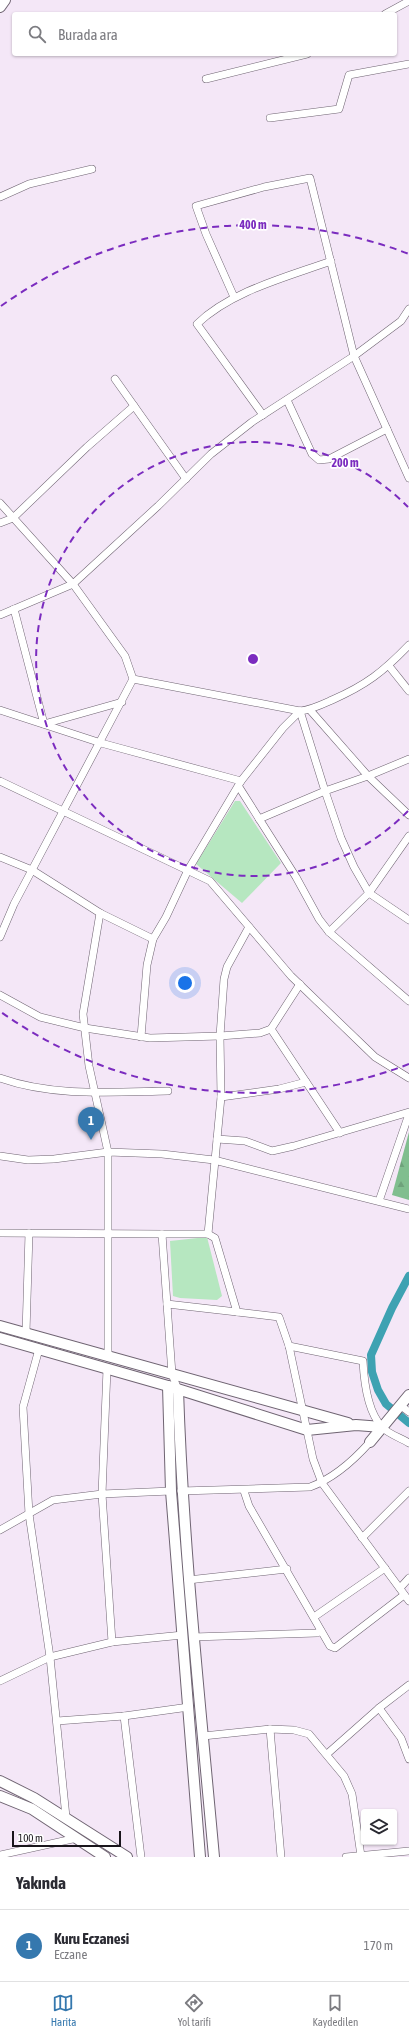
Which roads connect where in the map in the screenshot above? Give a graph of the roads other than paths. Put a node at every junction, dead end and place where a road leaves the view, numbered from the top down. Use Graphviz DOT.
graph roads {
  1 [pos="409,1"];
  2 [pos="389,12"];
  3 [pos="299,56"];
  4 [pos="409,64"];
  5 [pos="206,79"];
  6 [pos="270,118"];
  7 [pos="92,169"];
  8 [pos="0,197"];
  9 [pos="331,261"];
  10 [pos="234,298"];
  11 [pos="408,313"];
  12 [pos="354,356"];
  13 [pos="115,379"];
  14 [pos="287,400"];
  15 [pos="134,406"];
  16 [pos="263,415"];
  17 [pos="387,429"];
  18 [pos="409,478"];
  19 [pos="186,479"];
  20 [pos="0,503"];
  21 [pos="13,518"];
  22 [pos="0,523"];
  23 [pos="72,584"];
  24 [pos="14,609"];
  25 [pos="0,614"];
  26 [pos="409,645"];
  27 [pos="389,666"];
  28 [pos="133,679"];
  29 [pos="409,691"];
  30 [pos="122,702"];
  31 [pos="0,710"];
  32 [pos="300,710"];
  33 [pos="310,710"];
  34 [pos="44,724"];
  35 [pos="101,743"];
  36 [pos="409,759"];
  37 [pos="368,776"];
  38 [pos="0,781"];
  39 [pos="240,784"];
  40 [pos="325,790"];
  41 [pos="64,811"];
  42 [pos="409,815"];
  43 [pos="259,819"];
  44 [pos="409,836"];
  45 [pos="0,857"];
  46 [pos="32,870"];
  47 [pos="188,870"];
  48 [pos="368,893"];
  49 [pos="100,914"];
  50 [pos="409,920"];
  51 [pos="249,926"];
  52 [pos="329,932"];
  53 [pos="0,937"];
  54 [pos="153,939"];
  55 [pos="300,984"];
  56 [pos="0,995"];
  57 [pos="409,1001"];
  58 [pos="85,1028"];
  59 [pos="271,1029"];
  60 [pos="220,1036"];
  61 [pos="141,1037"];
  62 [pos="0,1078"];
  63 [pos="409,1078"];
  64 [pos="306,1082"];
  65 [pos="168,1091"];
  66 [pos="96,1093"];
  67 [pos="221,1097"];
  68 [pos="409,1113"];
  69 [pos="340,1133"];
  70 [pos="217,1139"];
  71 [pos="108,1152"];
  72 [pos="0,1156"];
  73 [pos="214,1160"];
  74 [pos="379,1201"];
  75 [pos="409,1210"];
  76 [pos="29,1233"];
  77 [pos="107,1233"];
  78 [pos="0,1234"];
  79 [pos="162,1234"];
  80 [pos="208,1234"];
  81 [pos="167,1304"];
  82 [pos="238,1312"];
  83 [pos="0,1326"];
  84 [pos="26,1333"];
  85 [pos="0,1338"];
  86 [pos="289,1346"];
  87 [pos="39,1349"];
  88 [pos="108,1357"];
  89 [pos="107,1369"];
  90 [pos="172,1374"];
  91 [pos="173,1388"];
  92 [pos="409,1395"];
  93 [pos="399,1408"];
  94 [pos="304,1412"];
  95 [pos="409,1412"];
  96 [pos="384,1424"];
  97 [pos="356,1425"];
  98 [pos="307,1430"];
  99 [pos="370,1442"];
  100 [pos="409,1443"];
  101 [pos="322,1483"];
  102 [pos="176,1491"];
  103 [pos="244,1491"];
  104 [pos="409,1491"];
  105 [pos="102,1494"];
  106 [pos="29,1514"];
  107 [pos="0,1530"];
  108 [pos="362,1538"];
  109 [pos="385,1568"];
  110 [pos="287,1569"];
  111 [pos="409,1578"];
  112 [pos="188,1580"];
  113 [pos="400,1588"];
  114 [pos="407,1598"];
  115 [pos="314,1617"];
  116 [pos="321,1631"];
  117 [pos="188,1636"];
  118 [pos="112,1642"];
  119 [pos="50,1657"];
  120 [pos="0,1681"];
  121 [pos="409,1685"];
  122 [pos="189,1707"];
  123 [pos="379,1708"];
  124 [pos="124,1716"];
  125 [pos="57,1721"];
  126 [pos="270,1729"];
  127 [pos="203,1736"];
  128 [pos="408,1747"];
  129 [pos="327,1754"];
  130 [pos="409,1759"];
  131 [pos="0,1781"];
  132 [pos="0,1796"];
  133 [pos="66,1817"];
  134 [pos="77,1838"];
  135 [pos="409,1851"];
  136 [pos="0,1855"];
  137 [pos="361,1856"];
  138 [pos="105,1857"];
  139 [pos="127,1857"];
  140 [pos="141,1857"];
  141 [pos="200,1857"];
  142 [pos="214,1857"];
  143 [pos="281,1857"];
  144 [pos="346,1857"];
  1 -- 2 [label="street"];
  3 -- 5 [label="street"];
  4 -- 6 [label="street"];
  7 -- 8 [label="street"];
  9 -- 10 [label="street"];
  9 -- 10 [label="street"];
  9 -- 12 [label="street"];
  10 -- 16 [label="street"];
  11 -- 12 [label="street"];
  12 -- 14 [label="street"];
  12 -- 17 [label="street"];
  13 -- 15 [label="street"];
  14 -- 16 [label="street"];
  14 -- 17 [label="street"];
  15 -- 19 [label="street"];
  15 -- 21 [label="street"];
  16 -- 19 [label="street"];
  17 -- 18 [label="street"];
  19 -- 23 [label="street"];
  20 -- 21 [label="street"];
  21 -- 22 [label="street"];
  21 -- 23 [label="street"];
  23 -- 24 [label="street"];
  23 -- 28 [label="street"];
  24 -- 25 [label="street"];
  24 -- 34 [label="street"];
  26 -- 27 [label="street"];
  27 -- 29 [label="street"];
  27 -- 33 [label="street"];
  28 -- 30 [label="street"];
  28 -- 32 [label="street"];
  30 -- 34 [label="street"];
  30 -- 35 [label="street"];
  31 -- 34 [label="street"];
  32 -- 33 [label="street"];
  32 -- 39 [label="street"];
  32 -- 40 [label="street"];
  33 -- 37 [label="street"];
  34 -- 35 [label="street"];
  35 -- 39 [label="street"];
  35 -- 41 [label="street"];
  36 -- 37 [label="street"];
  37 -- 40 [label="street"];
  37 -- 42 [label="street"];
  38 -- 41 [label="street"];
  39 -- 43 [label="street"];
  39 -- 47 [label="street"];
  40 -- 43 [label="street"];
  40 -- 48 [label="street"];
  41 -- 46 [label="street"];
  41 -- 47 [label="street"];
  43 -- 52 [label="street"];
  44 -- 48 [label="street"];
  45 -- 46 [label="street"];
  46 -- 49 [label="street"];
  46 -- 53 [label="street"];
  47 -- 51 [label="street"];
  47 -- 54 [label="street"];
  48 -- 50 [label="street"];
  48 -- 52 [label="street"];
  49 -- 54 [label="street"];
  49 -- 58 [label="street"];
  51 -- 55 [label="street"];
  51 -- 60 [label="street"];
  52 -- 57 [label="street"];
  54 -- 61 [label="street"];
  55 -- 59 [label="street"];
  55 -- 63 [label="street"];
  56 -- 58 [label="street"];
  58 -- 61 [label="street"];
  58 -- 66 [label="street"];
  59 -- 60 [label="street"];
  59 -- 64 [label="street"];
  60 -- 61 [label="street"];
  60 -- 67 [label="street"];
  62 -- 66 [label="street"];
  64 -- 67 [label="street"];
  64 -- 69 [label="street"];
  65 -- 66 [label="street"];
  66 -- 71 [label="street"];
  67 -- 70 [label="street"];
  68 -- 69 [label="street"];
  68 -- 74 [label="street"];
  69 -- 70 [label="street"];
  70 -- 73 [label="street"];
  71 -- 72 [label="street"];
  71 -- 73 [label="street"];
  71 -- 77 [label="street"];
  73 -- 74 [label="street"];
  73 -- 80 [label="street"];
  74 -- 75 [label="street"];
  76 -- 77 [label="street"];
  76 -- 78 [label="street"];
  76 -- 84 [label="street"];
  77 -- 79 [label="street"];
  77 -- 88 [label="street"];
  79 -- 80 [label="street"];
  79 -- 81 [label="street"];
  80 -- 82 [label="street"];
  81 -- 82 [label="street"];
  81 -- 90 [label="street"];
  82 -- 86 [label="street"];
  83 -- 84 [label="street"];
  84 -- 88 [label="street"];
  85 -- 87 [label="street"];
  86 -- 94 [label="street"];
  86 -- 96 [label="street"];
  87 -- 89 [label="street"];
  87 -- 106 [label="street"];
  88 -- 90 [label="street"];
  89 -- 91 [label="street"];
  89 -- 105 [label="street"];
  90 -- 91 [label="street"];
  90 -- 94 [label="street"];
  91 -- 98 [label="street"];
  91 -- 102 [label="street"];
  92 -- 93 [label="street"];
  93 -- 95 [label="street"];
  93 -- 96 [label="street"];
  94 -- 97 [label="street"];
  94 -- 98 [label="street"];
  96 -- 97 [label="street"];
  96 -- 99 [label="street"];
  96 -- 100 [label="street"];
  97 -- 98 [label="street"];
  98 -- 101 [label="street"];
  99 -- 101 [label="street"];
  101 -- 103 [label="street"];
  101 -- 108 [label="street"];
  102 -- 103 [label="street"];
  102 -- 105 [label="street"];
  102 -- 112 [label="street"];
  102 -- 117 [label="street"];
  103 -- 110 [label="street"];
  104 -- 108 [label="street"];
  105 -- 106 [label="street"];
  105 -- 118 [label="street"];
  106 -- 107 [label="street"];
  106 -- 119 [label="street"];
  108 -- 109 [label="street"];
  109 -- 113 [label="street"];
  109 -- 115 [label="street"];
  110 -- 112 [label="street"];
  110 -- 115 [label="street"];
  111 -- 113 [label="street"];
  112 -- 117 [label="street"];
  113 -- 114 [label="street"];
  114 -- 116 [label="street"];
  115 -- 116 [label="street"];
  116 -- 117 [label="street"];
  117 -- 118 [label="street"];
  117 -- 122 [label="street"];
  117 -- 127 [label="street"];
  118 -- 119 [label="street"];
  119 -- 120 [label="street"];
  119 -- 125 [label="street"];
  121 -- 123 [label="street"];
  122 -- 124 [label="street"];
  122 -- 141 [label="street"];
  123 -- 128 [label="street"];
  123 -- 129 [label="street"];
  124 -- 125 [label="street"];
  124 -- 140 [label="street"];
  125 -- 133 [label="street"];
  126 -- 127 [label="street"];
  126 -- 129 [label="street"];
  126 -- 143 [label="street"];
  127 -- 142 [label="street"];
  128 -- 130 [label="street"];
  129 -- 137 [label="street"];
  131 -- 133 [label="street"];
  132 -- 134 [label="street"];
  133 -- 139 [label="street"];
  134 -- 136 [label="street"];
  134 -- 138 [label="street"];
  135 -- 137 [label="street"];
  137 -- 144 [label="street"];
}
